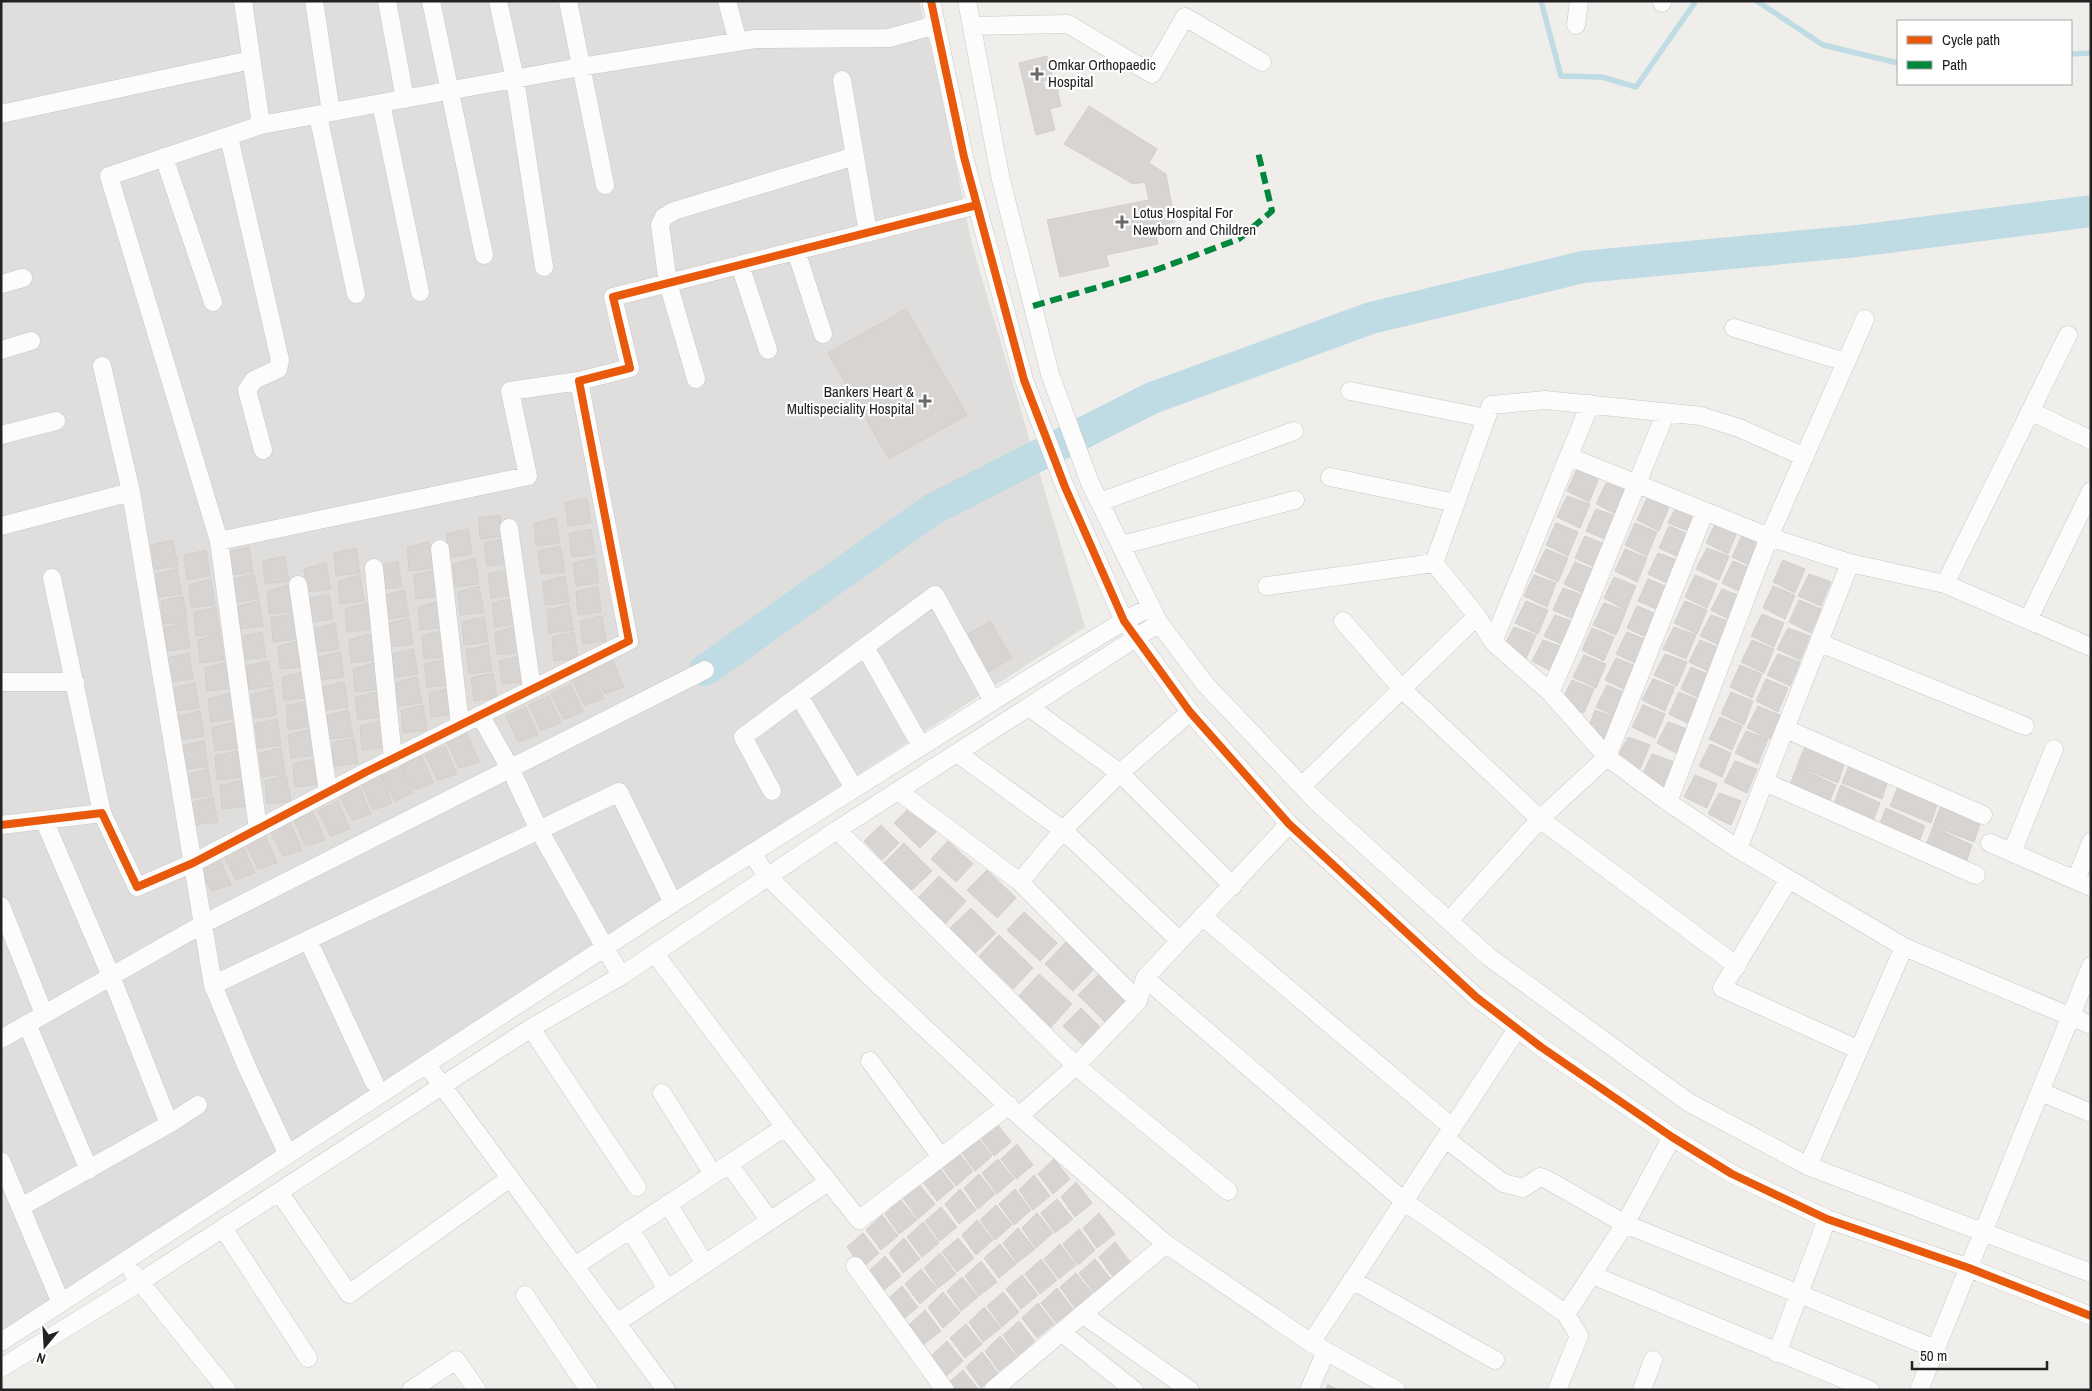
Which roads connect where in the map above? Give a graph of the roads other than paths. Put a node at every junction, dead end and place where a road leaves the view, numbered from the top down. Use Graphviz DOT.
graph roads {
  1 [pos="242,1"];
  2 [pos="314,1"];
  3 [pos="387,1"];
  4 [pos="431,1"];
  5 [pos="498,1"];
  6 [pos="568,1"];
  7 [pos="727,1"];
  8 [pos="931,1"];
  9 [pos="967,1"];
  10 [pos="1579,1"];
  11 [pos="1576,24"];
  12 [pos="936,25"];
  13 [pos="972,26"];
  14 [pos="738,42"];
  15 [pos="251,60"];
  16 [pos="1262,62"];
  17 [pos="580,67"];
  18 [pos="515,79"];
  19 [pos="842,80"];
  20 [pos="448,91"];
  21 [pos="405,99"];
  22 [pos="381,103"];
  23 [pos="1,114"];
  24 [pos="325,114"];
  25 [pos="261,125"];
  26 [pos="229,137"];
  27 [pos="855,156"];
  28 [pos="164,157"];
  29 [pos="605,185"];
  30 [pos="977,205"];
  31 [pos="868,233"];
  32 [pos="796,251"];
  33 [pos="484,255"];
  34 [pos="740,266"];
  35 [pos="544,267"];
  36 [pos="23,278"];
  37 [pos="668,283"];
  38 [pos="1,284"];
  39 [pos="420,292"];
  40 [pos="356,294"];
  41 [pos="213,302"];
  42 [pos="1865,319"];
  43 [pos="1734,328"];
  44 [pos="823,334"];
  45 [pos="2068,335"];
  46 [pos="31,341"];
  47 [pos="1,350"];
  48 [pos="768,350"];
  49 [pos="1846,362"];
  50 [pos="102,366"];
  51 [pos="696,379"];
  52 [pos="579,381"];
  53 [pos="1350,391"];
  54 [pos="1590,404"];
  55 [pos="2030,411"];
  56 [pos="1666,412"];
  57 [pos="1486,418"];
  58 [pos="56,421"];
  59 [pos="1294,430"];
  60 [pos="1,436"];
  61 [pos="2091,440"];
  62 [pos="263,450"];
  63 [pos="1570,457"];
  64 [pos="1805,457"];
  65 [pos="1330,477"];
  66 [pos="1637,484"];
  67 [pos="2091,491"];
  68 [pos="131,492"];
  69 [pos="1295,500"];
  70 [pos="1100,502"];
  71 [pos="1456,503"];
  72 [pos="1705,511"];
  73 [pos="1,526"];
  74 [pos="509,528"];
  75 [pos="1769,537"];
  76 [pos="219,541"];
  77 [pos="1122,545"];
  78 [pos="440,549"];
  79 [pos="1434,563"];
  80 [pos="1850,563"];
  81 [pos="374,568"];
  82 [pos="52,578"];
  83 [pos="1945,584"];
  84 [pos="298,585"];
  85 [pos="1267,586"];
  86 [pos="1155,615"];
  87 [pos="1476,616"];
  88 [pos="2028,620"];
  89 [pos="1124,621"];
  90 [pos="1343,621"];
  91 [pos="1136,638"];
  92 [pos="1493,642"];
  93 [pos="1820,643"];
  94 [pos="2091,646"];
  95 [pos="865,647"];
  96 [pos="705,670"];
  97 [pos="1,682"];
  98 [pos="74,682"];
  99 [pos="532,689"];
  100 [pos="1402,689"];
  101 [pos="1550,692"];
  102 [pos="799,696"];
  103 [pos="993,701"];
  104 [pos="1029,706"];
  105 [pos="1190,712"];
  106 [pos="480,715"];
  107 [pos="460,725"];
  108 [pos="2025,726"];
  109 [pos="1786,729"];
  110 [pos="921,746"];
  111 [pos="2054,749"];
  112 [pos="957,753"];
  113 [pos="1607,757"];
  114 [pos="393,759"];
  115 [pos="510,768"];
  116 [pos="1120,774"];
  117 [pos="1765,782"];
  118 [pos="1302,786"];
  119 [pos="854,788"];
  120 [pos="772,791"];
  121 [pos="898,791"];
  122 [pos="328,792"];
  123 [pos="1668,802"];
  124 [pos="102,813"];
  125 [pos="1983,815"];
  126 [pos="1540,819"];
  127 [pos="44,820"];
  128 [pos="1290,824"];
  129 [pos="1,825"];
  130 [pos="258,829"];
  131 [pos="539,830"];
  132 [pos="837,830"];
  133 [pos="1063,830"];
  134 [pos="2091,842"];
  135 [pos="1990,843"];
  136 [pos="1738,849"];
  137 [pos="2012,852"];
  138 [pos="752,853"];
  139 [pos="193,864"];
  140 [pos="1976,874"];
  141 [pos="767,876"];
  142 [pos="1789,879"];
  143 [pos="1020,882"];
  144 [pos="2083,883"];
  145 [pos="1233,886"];
  146 [pos="673,903"];
  147 [pos="1,906"];
  148 [pos="1202,916"];
  149 [pos="1449,921"];
  150 [pos="203,924"];
  151 [pos="308,940"];
  152 [pos="1180,941"];
  153 [pos="605,948"];
  154 [pos="1904,948"];
  155 [pos="655,954"];
  156 [pos="1737,966"];
  157 [pos="2091,966"];
  158 [pos="111,976"];
  159 [pos="621,976"];
  160 [pos="1145,978"];
  161 [pos="213,985"];
  162 [pos="1138,1001"];
  163 [pos="44,1014"];
  164 [pos="2070,1017"];
  165 [pos="27,1024"];
  166 [pos="2091,1025"];
  167 [pos="531,1028"];
  168 [pos="1517,1029"];
  169 [pos="1,1039"];
  170 [pos="1859,1050"];
  171 [pos="870,1061"];
  172 [pos="427,1065"];
  173 [pos="1076,1066"];
  174 [pos="374,1082"];
  175 [pos="442,1086"];
  176 [pos="2040,1092"];
  177 [pos="662,1093"];
  178 [pos="198,1105"];
  179 [pos="1014,1110"];
  180 [pos="2091,1113"];
  181 [pos="169,1124"];
  182 [pos="785,1127"];
  183 [pos="1449,1133"];
  184 [pos="1672,1137"];
  185 [pos="288,1155"];
  186 [pos="941,1157"];
  187 [pos="1,1161"];
  188 [pos="729,1164"];
  189 [pos="1808,1166"];
  190 [pos="89,1170"];
  191 [pos="713,1174"];
  192 [pos="510,1178"];
  193 [pos="828,1182"];
  194 [pos="637,1187"];
  195 [pos="1228,1191"];
  196 [pos="279,1192"];
  197 [pos="1405,1202"];
  198 [pos="668,1204"];
  199 [pos="21,1207"];
  200 [pos="1827,1219"];
  201 [pos="770,1221"];
  202 [pos="1625,1224"];
  203 [pos="222,1228"];
  204 [pos="630,1229"];
  205 [pos="1984,1232"];
  206 [pos="1166,1244"];
  207 [pos="125,1262"];
  208 [pos="705,1264"];
  209 [pos="575,1266"];
  210 [pos="855,1266"];
  211 [pos="1970,1268"];
  212 [pos="2091,1273"];
  213 [pos="1592,1275"];
  214 [pos="1352,1280"];
  215 [pos="140,1282"];
  216 [pos="667,1290"];
  217 [pos="525,1295"];
  218 [pos="1800,1295"];
  219 [pos="61,1303"];
  220 [pos="1082,1314"];
  221 [pos="1566,1314"];
  222 [pos="2091,1316"];
  223 [pos="618,1322"];
  224 [pos="1061,1332"];
  225 [pos="1,1342"];
  226 [pos="1319,1347"];
  227 [pos="1936,1349"];
  228 [pos="1777,1353"];
  229 [pos="308,1358"];
  230 [pos="1494,1360"];
  231 [pos="1653,1360"];
  232 [pos="1,1368"];
  233 [pos="227,1390"];
  234 [pos="411,1390"];
  235 [pos="477,1390"];
  236 [pos="589,1390"];
  237 [pos="666,1390"];
  238 [pos="945,1390"];
  239 [pos="992,1390"];
  240 [pos="1134,1390"];
  241 [pos="1190,1390"];
  242 [pos="1309,1390"];
  243 [pos="1395,1390"];
  244 [pos="1557,1390"];
  245 [pos="1642,1390"];
  246 [pos="1870,1390"];
  247 [pos="1920,1390"];
  1 -- 15 [label="street"];
  2 -- 24 [label="street"];
  3 -- 21 [label="street"];
  4 -- 20 [label="street"];
  5 -- 18 [label="street"];
  6 -- 17 [label="street"];
  7 -- 14 [label="street"];
  8 -- 12 [label="street"];
  9 -- 13 [label="street"];
  10 -- 11 [label="street"];
  12 -- 14 [label="street"];
  12 -- 30 [label="street"];
  13 -- 16 [label="street"];
  13 -- 70 [label="street"];
  14 -- 17 [label="street"];
  15 -- 23 [label="street"];
  15 -- 25 [label="street"];
  17 -- 18 [label="street"];
  17 -- 29 [label="street"];
  18 -- 20 [label="street"];
  18 -- 35 [label="street"];
  19 -- 27 [label="street"];
  20 -- 21 [label="street"];
  20 -- 33 [label="street"];
  21 -- 22 [label="street"];
  22 -- 24 [label="street"];
  22 -- 39 [label="street"];
  24 -- 25 [label="street"];
  24 -- 40 [label="street"];
  25 -- 26 [label="street"];
  26 -- 28 [label="street"];
  26 -- 62 [label="street"];
  27 -- 31 [label="street"];
  27 -- 37 [label="street"];
  28 -- 41 [label="street"];
  28 -- 76 [label="street"];
  30 -- 31 [label="street"];
  30 -- 89 [label="street"];
  31 -- 32 [label="street"];
  32 -- 34 [label="street"];
  32 -- 44 [label="street"];
  34 -- 37 [label="street"];
  34 -- 48 [label="street"];
  36 -- 38 [label="street"];
  37 -- 51 [label="street"];
  37 -- 52 [label="street"];
  42 -- 49 [label="street"];
  43 -- 49 [label="street"];
  45 -- 55 [label="street"];
  46 -- 47 [label="street"];
  49 -- 64 [label="street"];
  50 -- 68 [label="street"];
  52 -- 76 [label="street"];
  52 -- 99 [label="street"];
  53 -- 57 [label="street"];
  54 -- 56 [label="street"];
  54 -- 57 [label="street"];
  54 -- 63 [label="street"];
  55 -- 61 [label="street"];
  55 -- 83 [label="street"];
  56 -- 64 [label="street"];
  56 -- 66 [label="street"];
  57 -- 71 [label="street"];
  58 -- 60 [label="street"];
  59 -- 70 [label="street"];
  63 -- 66 [label="street"];
  63 -- 92 [label="street"];
  64 -- 75 [label="street"];
  65 -- 71 [label="street"];
  66 -- 72 [label="street"];
  66 -- 101 [label="street"];
  67 -- 88 [label="street"];
  68 -- 73 [label="street"];
  68 -- 139 [label="street"];
  69 -- 77 [label="street"];
  70 -- 77 [label="street"];
  71 -- 79 [label="street"];
  72 -- 75 [label="street"];
  72 -- 113 [label="street"];
  74 -- 99 [label="street"];
  75 -- 80 [label="street"];
  75 -- 123 [label="street"];
  76 -- 130 [label="street"];
  77 -- 86 [label="street"];
  78 -- 107 [label="street"];
  79 -- 85 [label="street"];
  79 -- 87 [label="street"];
  80 -- 83 [label="street"];
  80 -- 93 [label="street"];
  81 -- 114 [label="street"];
  82 -- 98 [label="street"];
  83 -- 88 [label="street"];
  84 -- 122 [label="street"];
  86 -- 89 [label="street"];
  86 -- 91 [label="street"];
  86 -- 118 [label="street"];
  87 -- 92 [label="street"];
  87 -- 100 [label="street"];
  88 -- 94 [label="street"];
  89 -- 91 [label="street"];
  89 -- 103 [label="street"];
  90 -- 100 [label="street"];
  91 -- 104 [label="street"];
  91 -- 105 [label="street"];
  92 -- 101 [label="street"];
  93 -- 108 [label="street"];
  93 -- 109 [label="street"];
  95 -- 102 [label="street"];
  95 -- 103 [label="street"];
  95 -- 110 [label="street"];
  96 -- 115 [label="street"];
  97 -- 98 [label="street"];
  98 -- 124 [label="street"];
  99 -- 106 [label="street"];
  100 -- 118 [label="street"];
  100 -- 126 [label="street"];
  101 -- 113 [label="street"];
  102 -- 119 [label="street"];
  102 -- 120 [label="street"];
  103 -- 110 [label="street"];
  104 -- 112 [label="street"];
  104 -- 116 [label="street"];
  105 -- 116 [label="street"];
  105 -- 128 [label="street"];
  106 -- 107 [label="street"];
  106 -- 115 [label="street"];
  107 -- 114 [label="street"];
  109 -- 117 [label="street"];
  109 -- 125 [label="street"];
  110 -- 119 [label="street"];
  111 -- 137 [label="street"];
  112 -- 121 [label="street"];
  112 -- 133 [label="street"];
  113 -- 123 [label="street"];
  113 -- 126 [label="street"];
  114 -- 122 [label="street"];
  115 -- 131 [label="street"];
  115 -- 150 [label="street"];
  116 -- 133 [label="street"];
  116 -- 145 [label="street"];
  117 -- 136 [label="street"];
  117 -- 140 [label="street"];
  118 -- 149 [label="street"];
  119 -- 138 [label="street"];
  121 -- 132 [label="street"];
  121 -- 143 [label="street"];
  122 -- 130 [label="street"];
  123 -- 136 [label="street"];
  124 -- 127 [label="street"];
  124 -- 139 [label="street"];
  126 -- 149 [label="street"];
  126 -- 156 [label="street"];
  127 -- 129 [label="street"];
  127 -- 158 [label="street"];
  128 -- 145 [label="street"];
  128 -- 168 [label="street"];
  130 -- 139 [label="street"];
  131 -- 146 [label="street"];
  131 -- 151 [label="street"];
  131 -- 153 [label="street"];
  132 -- 141 [label="street"];
  132 -- 173 [label="street"];
  133 -- 143 [label="street"];
  133 -- 152 [label="street"];
  134 -- 144 [label="street"];
  135 -- 137 [label="street"];
  136 -- 142 [label="street"];
  137 -- 144 [label="street"];
  138 -- 141 [label="street"];
  138 -- 146 [label="street"];
  139 -- 150 [label="street"];
  141 -- 155 [label="street"];
  141 -- 179 [label="street"];
  142 -- 154 [label="street"];
  142 -- 156 [label="street"];
  143 -- 162 [label="street"];
  145 -- 148 [label="street"];
  146 -- 153 [label="street"];
  147 -- 163 [label="street"];
  148 -- 152 [label="street"];
  148 -- 183 [label="street"];
  149 -- 189 [label="street"];
  150 -- 158 [label="street"];
  150 -- 161 [label="street"];
  151 -- 161 [label="street"];
  151 -- 174 [label="street"];
  152 -- 160 [label="street"];
  153 -- 159 [label="street"];
  153 -- 172 [label="street"];
  154 -- 164 [label="street"];
  154 -- 170 [label="street"];
  155 -- 159 [label="street"];
  155 -- 182 [label="street"];
  156 -- 170 [label="street"];
  157 -- 164 [label="street"];
  158 -- 163 [label="street"];
  158 -- 181 [label="street"];
  159 -- 167 [label="street"];
  160 -- 162 [label="street"];
  160 -- 197 [label="street"];
  161 -- 185 [label="street"];
  162 -- 173 [label="street"];
  163 -- 165 [label="street"];
  164 -- 166 [label="street"];
  164 -- 176 [label="street"];
  165 -- 169 [label="street"];
  165 -- 190 [label="street"];
  167 -- 175 [label="street"];
  167 -- 194 [label="street"];
  168 -- 183 [label="street"];
  168 -- 184 [label="street"];
  170 -- 189 [label="street"];
  171 -- 186 [label="street"];
  172 -- 175 [label="street"];
  172 -- 185 [label="street"];
  173 -- 179 [label="street"];
  173 -- 195 [label="street"];
  175 -- 192 [label="street"];
  175 -- 196 [label="street"];
  176 -- 180 [label="street"];
  176 -- 205 [label="street"];
  177 -- 191 [label="street"];
  178 -- 181 [label="street"];
  179 -- 186 [label="street"];
  179 -- 206 [label="street"];
  181 -- 190 [label="street"];
  182 -- 188 [label="street"];
  182 -- 193 [label="street"];
  183 -- 197 [label="street"];
  183 -- 202 [label="street"];
  184 -- 200 [label="street"];
  184 -- 202 [label="street"];
  185 -- 207 [label="street"];
  186 -- 193 [label="street"];
  187 -- 199 [label="street"];
  188 -- 191 [label="street"];
  188 -- 201 [label="street"];
  189 -- 205 [label="street"];
  190 -- 199 [label="street"];
  191 -- 198 [label="street"];
  192 -- 196 [label="street"];
  192 -- 209 [label="street"];
  193 -- 201 [label="street"];
  196 -- 203 [label="street"];
  197 -- 214 [label="street"];
  197 -- 221 [label="street"];
  198 -- 204 [label="street"];
  198 -- 208 [label="street"];
  199 -- 219 [label="street"];
  200 -- 211 [label="street"];
  200 -- 218 [label="street"];
  201 -- 208 [label="street"];
  202 -- 213 [label="street"];
  202 -- 218 [label="street"];
  203 -- 215 [label="street"];
  203 -- 229 [label="street"];
  204 -- 209 [label="street"];
  204 -- 216 [label="street"];
  205 -- 211 [label="street"];
  205 -- 212 [label="street"];
  206 -- 220 [label="street"];
  206 -- 226 [label="street"];
  207 -- 215 [label="street"];
  207 -- 219 [label="street"];
  208 -- 216 [label="street"];
  209 -- 223 [label="street"];
  210 -- 238 [label="street"];
  211 -- 222 [label="street"];
  211 -- 227 [label="street"];
  213 -- 221 [label="street"];
  213 -- 228 [label="street"];
  214 -- 226 [label="street"];
  214 -- 230 [label="street"];
  215 -- 232 [label="street"];
  215 -- 233 [label="street"];
  216 -- 223 [label="street"];
  217 -- 236 [label="street"];
  218 -- 227 [label="street"];
  218 -- 228 [label="street"];
  219 -- 225 [label="street"];
  220 -- 224 [label="street"];
  220 -- 241 [label="street"];
  221 -- 244 [label="street"];
  223 -- 237 [label="street"];
  224 -- 239 [label="street"];
  224 -- 240 [label="street"];
  226 -- 242 [label="street"];
  226 -- 243 [label="street"];
  227 -- 247 [label="street"];
  228 -- 246 [label="street"];
  231 -- 245 [label="street"];
  234 -- 235 [label="street"];
}
